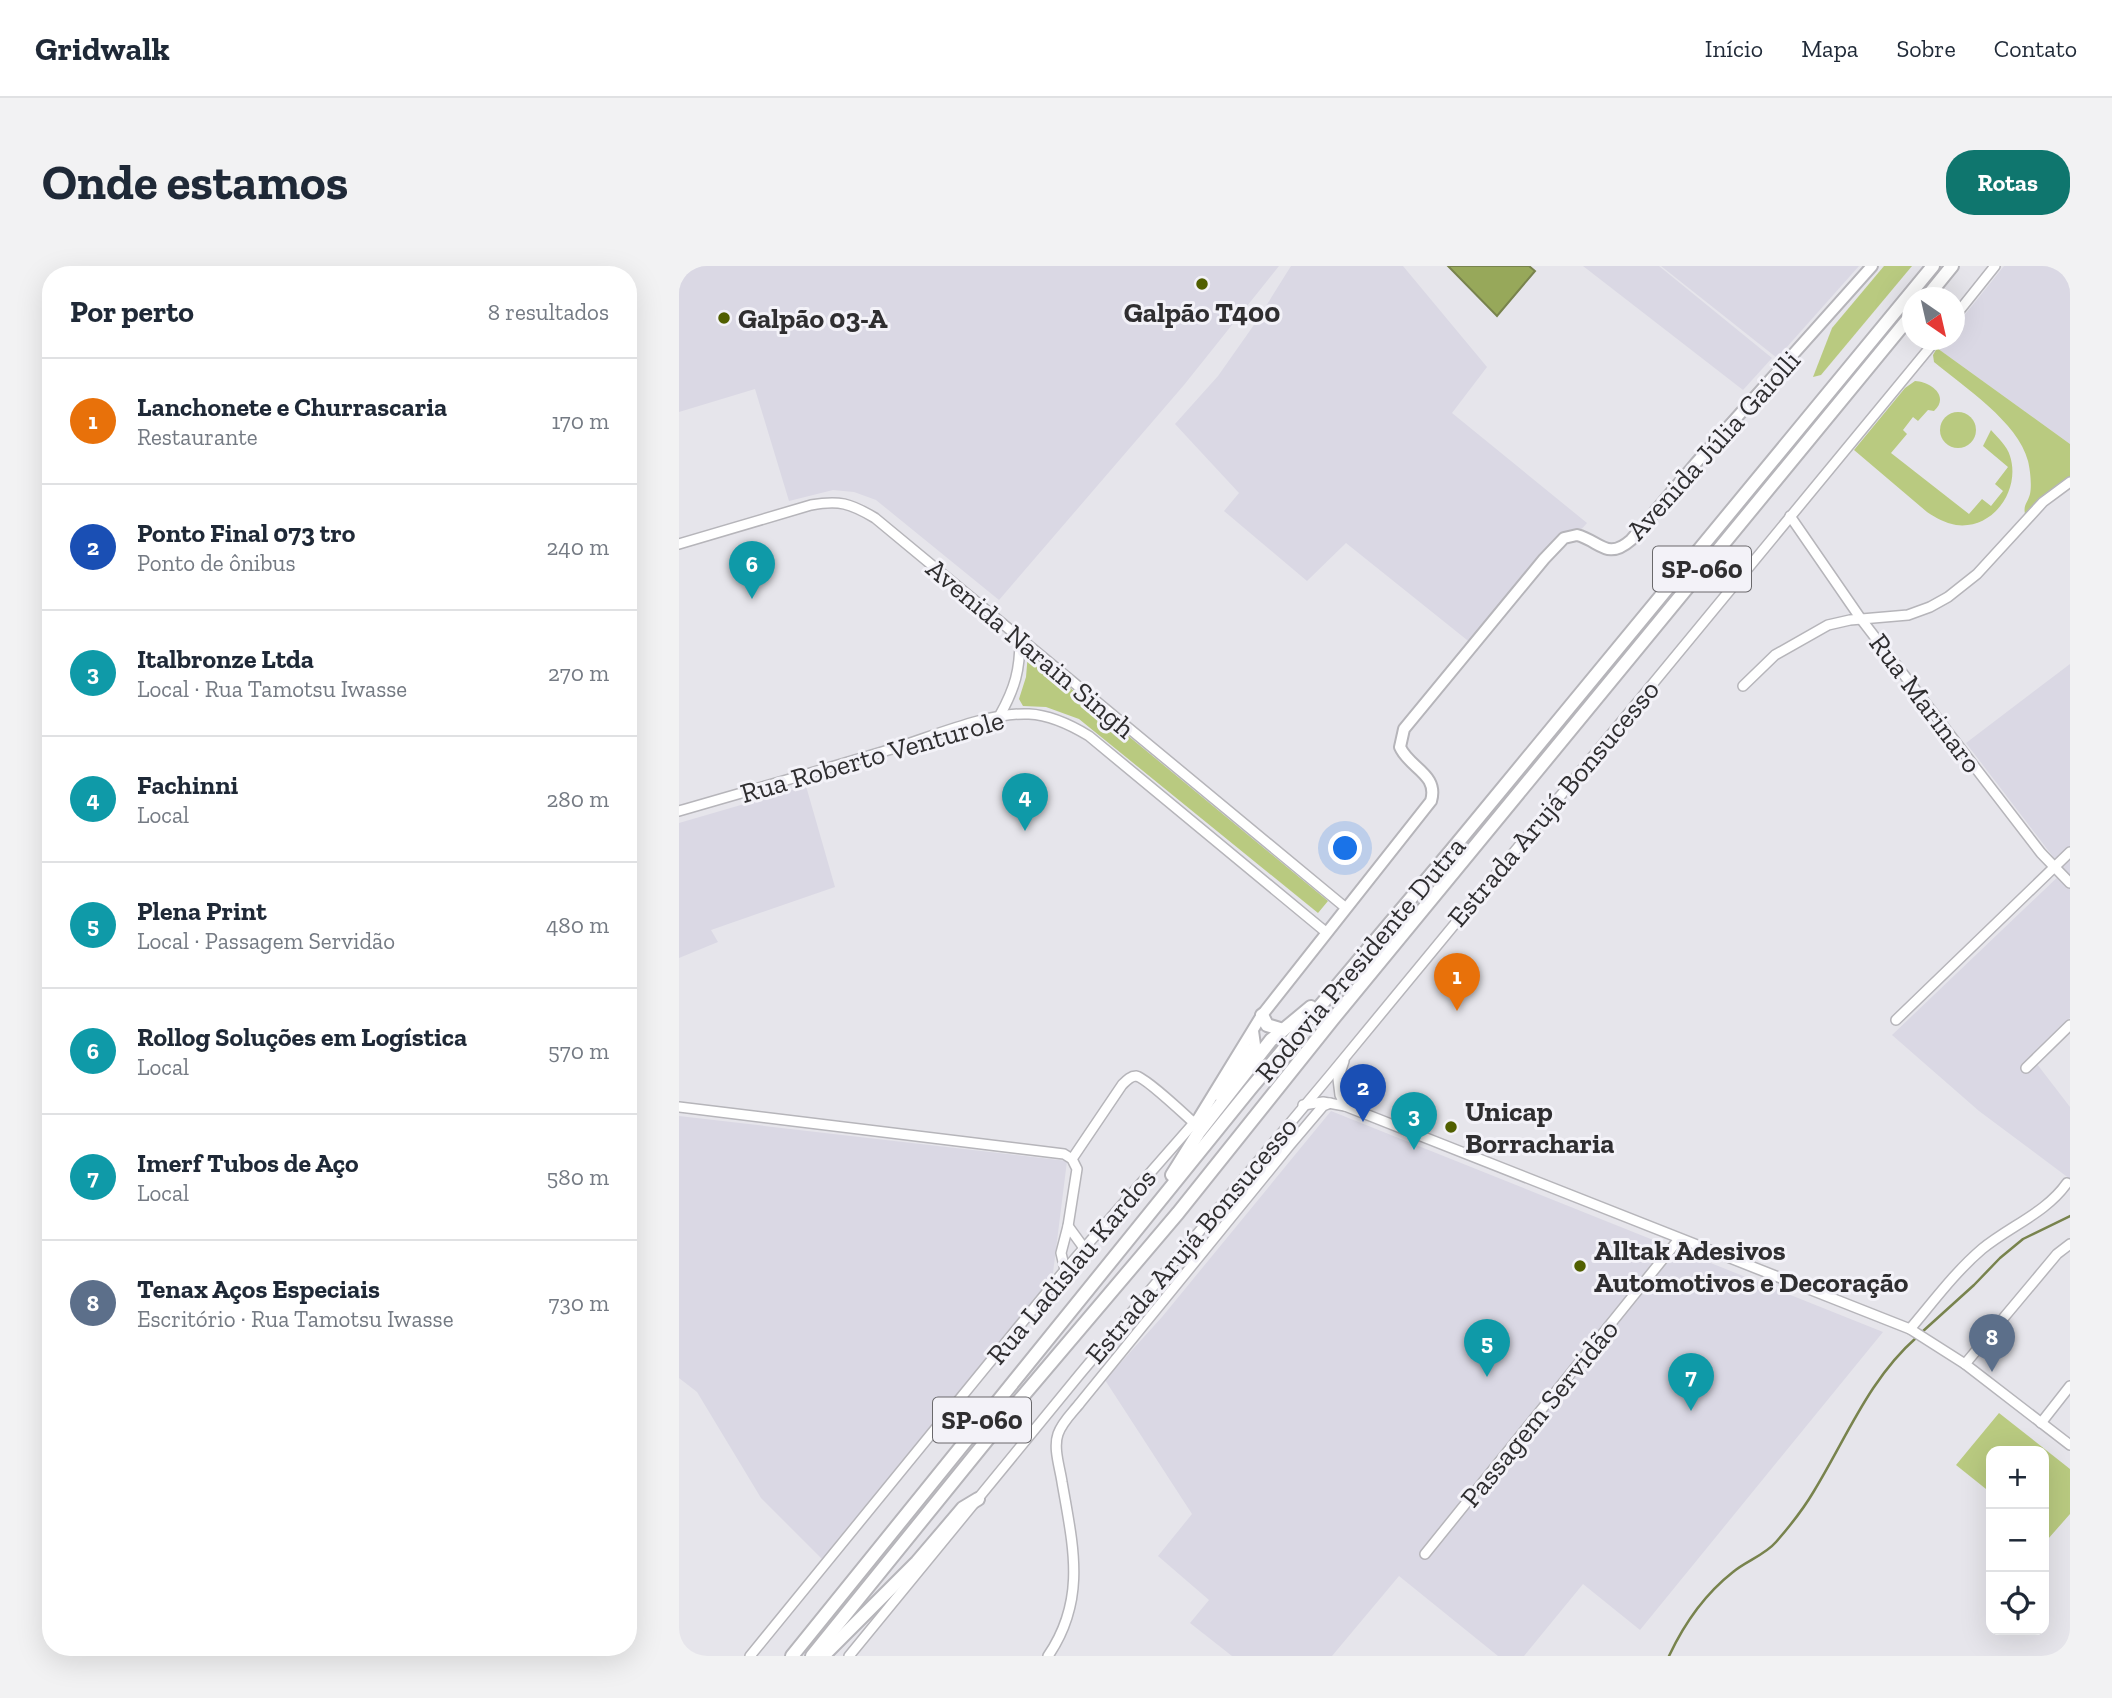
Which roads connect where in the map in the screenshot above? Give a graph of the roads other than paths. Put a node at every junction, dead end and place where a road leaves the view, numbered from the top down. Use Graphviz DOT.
graph roads {
  1 [pos="1872,266"];
  2 [pos="1933,266"];
  3 [pos="1952,266"];
  4 [pos="1995,266"];
  5 [pos="1935,287"];
  6 [pos="1965,304"];
  7 [pos="1902,326"];
  8 [pos="1927,350"];
  9 [pos="2070,482"];
  10 [pos="1790,516"];
  11 [pos="679,544"];
  12 [pos="1861,619"];
  13 [pos="1020,639"];
  14 [pos="1743,686"];
  15 [pos="1000,715"];
  16 [pos="679,811"];
  17 [pos="2070,852"];
  18 [pos="2054,867"];
  19 [pos="2070,883"];
  20 [pos="1346,908"];
  21 [pos="1327,933"];
  22 [pos="1341,980"];
  23 [pos="1262,1014"];
  24 [pos="1896,1020"];
  25 [pos="2070,1024"];
  26 [pos="1283,1030"];
  27 [pos="1344,1058"];
  28 [pos="2026,1068"];
  29 [pos="1330,1103"];
  30 [pos="1303,1105"];
  31 [pos="679,1107"];
  32 [pos="1345,1107"];
  33 [pos="1197,1119"];
  34 [pos="1188,1148"];
  35 [pos="1072,1159"];
  36 [pos="2067,1183"];
  37 [pos="1153,1209"];
  38 [pos="1068,1226"];
  39 [pos="1679,1239"];
  40 [pos="2070,1244"];
  41 [pos="1084,1248"];
  42 [pos="1065,1270"];
  43 [pos="1911,1330"];
  44 [pos="1965,1364"];
  45 [pos="2070,1386"];
  46 [pos="2041,1423"];
  47 [pos="2070,1445"];
  48 [pos="978,1499"];
  49 [pos="1425,1554"];
  50 [pos="813,1631"];
  51 [pos="750,1656"];
  52 [pos="783,1656"];
  53 [pos="792,1656"];
  54 [pos="812,1656"];
  55 [pos="823,1656"];
  56 [pos="849,1656"];
  57 [pos="1048,1656"];
  1 -- 20 [label="main road, Avenida Júlia Gaiolli"];
  2 -- 22 [label="highway, Rodovia Presidente Dutra / SP-060"];
  3 -- 5 [label="highway"];
  4 -- 6 [label="street"];
  7 -- 54 [label="highway, Rodovia Presidente Dutra / SP-060"];
  8 -- 10 [label="street, Estrada Arujá Bonsucesso"];
  9 -- 12 [label="street"];
  10 -- 12 [label="street, Rua Marinaro"];
  10 -- 27 [label="street, Estrada Arujá Bonsucesso"];
  11 -- 13 [label="street, Avenida Narain Singh"];
  12 -- 14 [label="street"];
  12 -- 18 [label="street, Rua Marinaro"];
  13 -- 15 [label="street"];
  13 -- 20 [label="street, Avenida Narain Singh"];
  15 -- 16 [label="street, Rua Roberto Venturole"];
  15 -- 21 [label="street, Rua Roberto Venturole"];
  17 -- 18 [label="street"];
  18 -- 19 [label="street, Rua Marinaro"];
  18 -- 24 [label="street"];
  20 -- 21 [label="main road, Avenida Júlia Gaiolli"];
  21 -- 23 [label="main road"];
  22 -- 26 [label="highway"];
  22 -- 37 [label="highway, Rodovia Presidente Dutra / SP-060"];
  23 -- 26 [label="highway"];
  23 -- 33 [label="main road"];
  25 -- 28 [label="street"];
  26 -- 34 [label="highway"];
  27 -- 30 [label="street, Estrada Arujá Bonsucesso"];
  27 -- 32 [label="street"];
  29 -- 30 [label="street"];
  29 -- 32 [label="street"];
  29 -- 57 [label="street"];
  30 -- 48 [label="street, Estrada Arujá Bonsucesso"];
  31 -- 35 [label="street"];
  32 -- 39 [label="street"];
  33 -- 34 [label="highway"];
  33 -- 35 [label="street"];
  33 -- 41 [label="street, Rua Ladislau Kardos"];
  34 -- 37 [label="highway"];
  35 -- 38 [label="street"];
  36 -- 43 [label="street"];
  37 -- 50 [label="highway, Rodovia Presidente Dutra / SP-060"];
  38 -- 41 [label="street"];
  38 -- 42 [label="street"];
  39 -- 43 [label="street"];
  39 -- 49 [label="street, Passagem Servidão"];
  40 -- 44 [label="street"];
  41 -- 42 [label="street, Rua Ladislau Kardos"];
  42 -- 51 [label="street, Rua Ladislau Kardos"];
  43 -- 44 [label="street"];
  44 -- 46 [label="street"];
  45 -- 46 [label="street"];
  46 -- 47 [label="street"];
  48 -- 55 [label="highway"];
  48 -- 56 [label="street, Estrada Arujá Bonsucesso"];
  50 -- 52 [label="highway"];
  50 -- 53 [label="highway, Rodovia Presidente Dutra / SP-060"];
}
